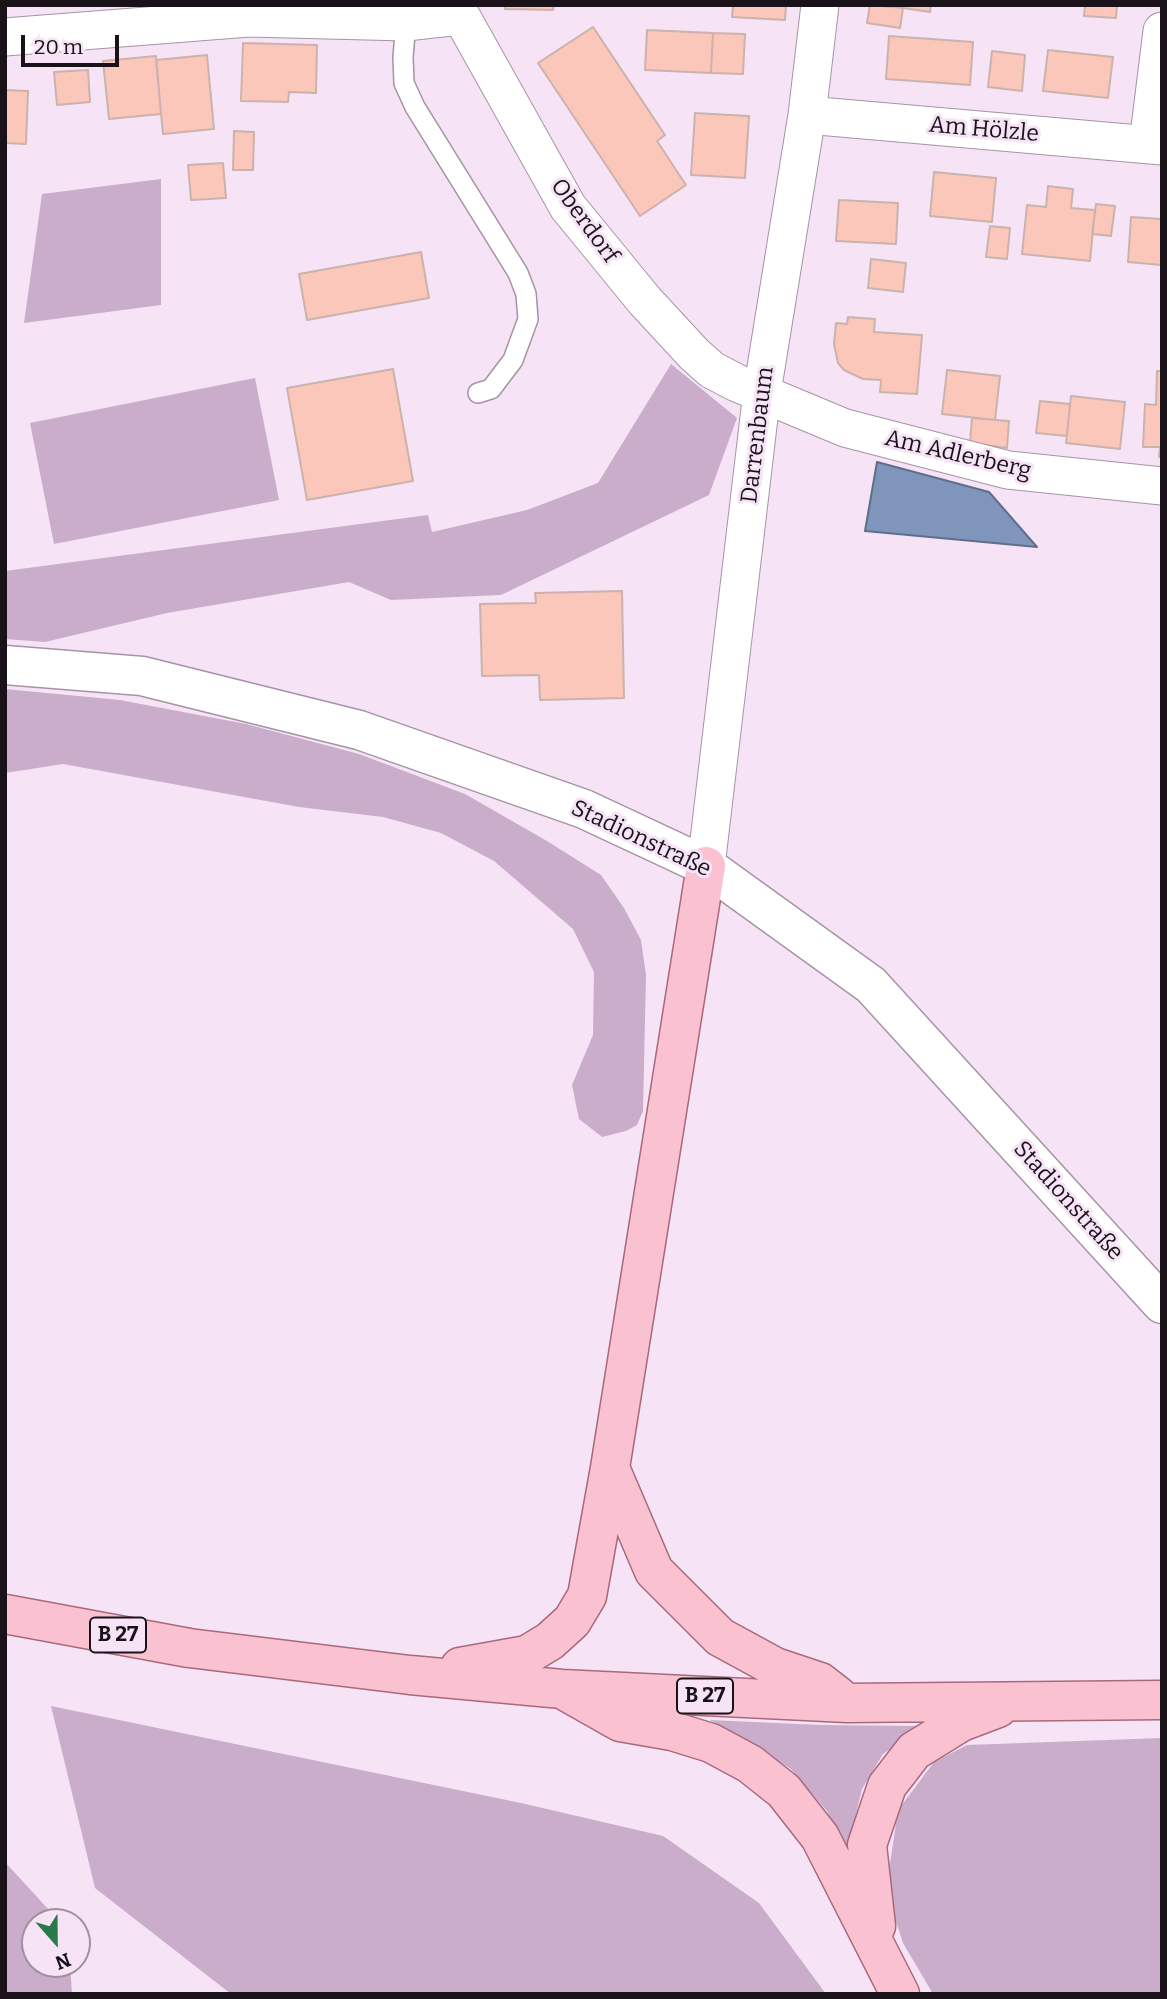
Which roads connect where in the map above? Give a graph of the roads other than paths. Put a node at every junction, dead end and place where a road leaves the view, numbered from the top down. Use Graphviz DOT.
graph roads {
  1 [pos="820,5"];
  2 [pos="457,10"];
  3 [pos="406,22"];
  4 [pos="1162,31"];
  5 [pos="5,37"];
  6 [pos="807,115"];
  7 [pos="1155,145"];
  8 [pos="762,392"];
  9 [pos="478,393"];
  10 [pos="1162,486"];
  11 [pos="5,665"];
  12 [pos="706,866"];
  13 [pos="1162,1304"];
  14 [pos="610,1468"];
  15 [pos="5,1614"];
  16 [pos="410,1675"];
  17 [pos="562,1689"];
  18 [pos="1162,1700"];
  19 [pos="1015,1702"];
  20 [pos="847,1703"];
  21 [pos="878,1949"];
  22 [pos="900,1994"];
  1 -- 6 [label="street, Darrenbaum"];
  2 -- 3 [label="street"];
  2 -- 8 [label="street, Oberdorf"];
  3 -- 5 [label="street"];
  3 -- 9 [label="lane"];
  4 -- 7 [label="street"];
  6 -- 7 [label="street, Am Hölzle"];
  6 -- 8 [label="street, Darrenbaum"];
  8 -- 10 [label="street, Am Adlerberg"];
  8 -- 12 [label="street, Darrenbaum"];
  11 -- 12 [label="street, Stadionstraße"];
  12 -- 13 [label="street, Stadionstraße"];
  12 -- 14 [label="main road"];
  14 -- 16 [label="main road"];
  14 -- 20 [label="main road"];
  15 -- 16 [label="main road, B 27"];
  16 -- 17 [label="main road, B 27"];
  17 -- 20 [label="main road, B 27"];
  17 -- 21 [label="main road"];
  18 -- 19 [label="main road, B 27"];
  19 -- 20 [label="main road, B 27"];
  19 -- 21 [label="main road"];
  21 -- 22 [label="main road"];
}
